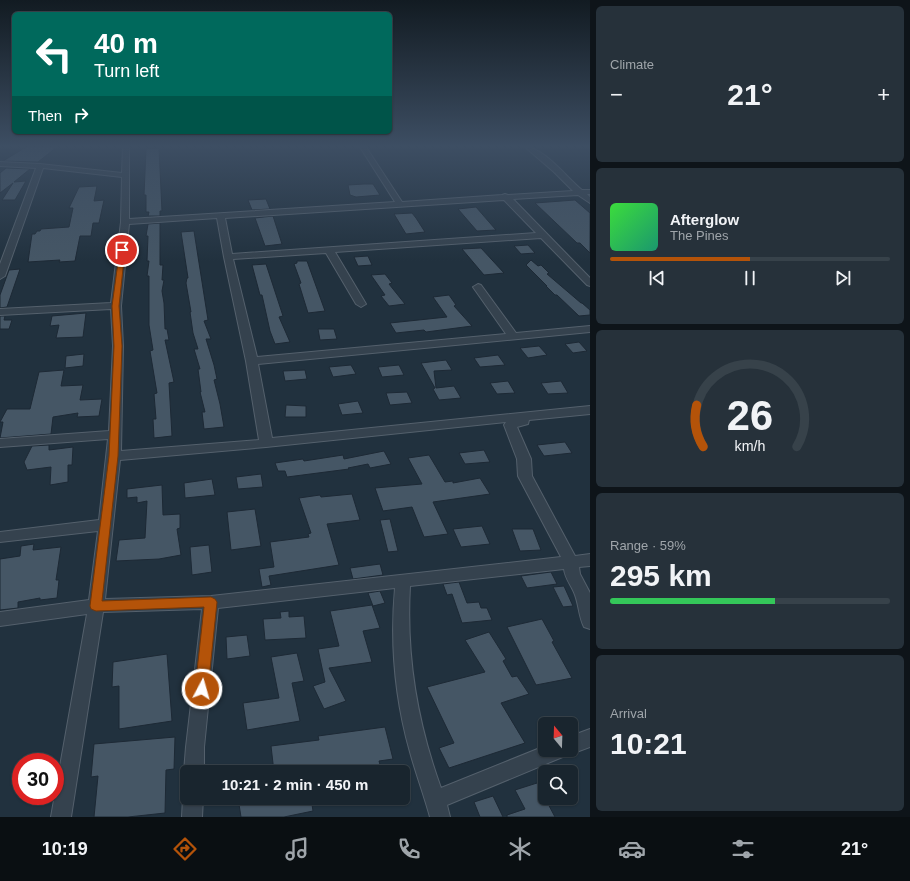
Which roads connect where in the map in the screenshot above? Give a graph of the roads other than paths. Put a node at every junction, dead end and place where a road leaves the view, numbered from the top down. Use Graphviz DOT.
graph roads {
  1 [pos="33,185"];
  2 [pos="124,185"];
  3 [pos="388,185"];
  4 [pos="571,185"];
  5 [pos="590,192"];
  6 [pos="579,193"];
  7 [pos="505,196"];
  8 [pos="590,201"];
  9 [pos="400,204"];
  10 [pos="221,216"];
  11 [pos="125,222"];
  12 [pos="542,235"];
  13 [pos="329,250"];
  14 [pos="228,257"];
  15 [pos="0,276"];
  16 [pos="590,283"];
  17 [pos="478,287"];
  18 [pos="361,304"];
  19 [pos="116,306"];
  20 [pos="0,312"];
  21 [pos="590,329"];
  22 [pos="513,336"];
  23 [pos="252,361"];
  24 [pos="590,410"];
  25 [pos="536,416"];
  26 [pos="114,435"];
  27 [pos="0,443"];
  28 [pos="266,443"];
  29 [pos="114,456"];
  30 [pos="105,525"];
  31 [pos="0,537"];
  32 [pos="590,560"];
  33 [pos="571,562"];
  34 [pos="403,581"];
  35 [pos="211,602"];
  36 [pos="96,606"];
  37 [pos="0,619"];
  38 [pos="590,622"];
  39 [pos="590,738"];
  40 [pos="578,742"];
  41 [pos="544,757"];
  42 [pos="194,765"];
  43 [pos="193,805"];
  44 [pos="438,808"];
  45 [pos="61,817"];
  46 [pos="192,817"];
  1 -- 15 [label="street"];
  2 -- 11 [label="street"];
  3 -- 9 [label="street"];
  4 -- 6 [label="street"];
  5 -- 6 [label="street"];
  6 -- 7 [label="street"];
  6 -- 8 [label="street"];
  7 -- 9 [label="street"];
  7 -- 12 [label="street"];
  9 -- 10 [label="street"];
  10 -- 11 [label="street"];
  10 -- 14 [label="street"];
  11 -- 19 [label="street"];
  12 -- 13 [label="street"];
  12 -- 16 [label="street"];
  13 -- 14 [label="street"];
  13 -- 18 [label="street"];
  14 -- 23 [label="street"];
  17 -- 22 [label="street"];
  19 -- 20 [label="street"];
  19 -- 26 [label="street"];
  21 -- 22 [label="street"];
  22 -- 23 [label="street"];
  23 -- 28 [label="street"];
  24 -- 25 [label="street"];
  25 -- 28 [label="street"];
  25 -- 33 [label="street"];
  26 -- 27 [label="street"];
  26 -- 29 [label="street"];
  28 -- 29 [label="street"];
  29 -- 30 [label="street"];
  30 -- 31 [label="street"];
  30 -- 36 [label="street"];
  32 -- 33 [label="street"];
  33 -- 34 [label="street"];
  33 -- 38 [label="street"];
  34 -- 35 [label="street"];
  34 -- 44 [label="street"];
  35 -- 36 [label="street"];
  35 -- 42 [label="street"];
  36 -- 37 [label="street"];
  36 -- 45 [label="street"];
  39 -- 40 [label="street"];
  41 -- 44 [label="street"];
  43 -- 46 [label="street"];
}
